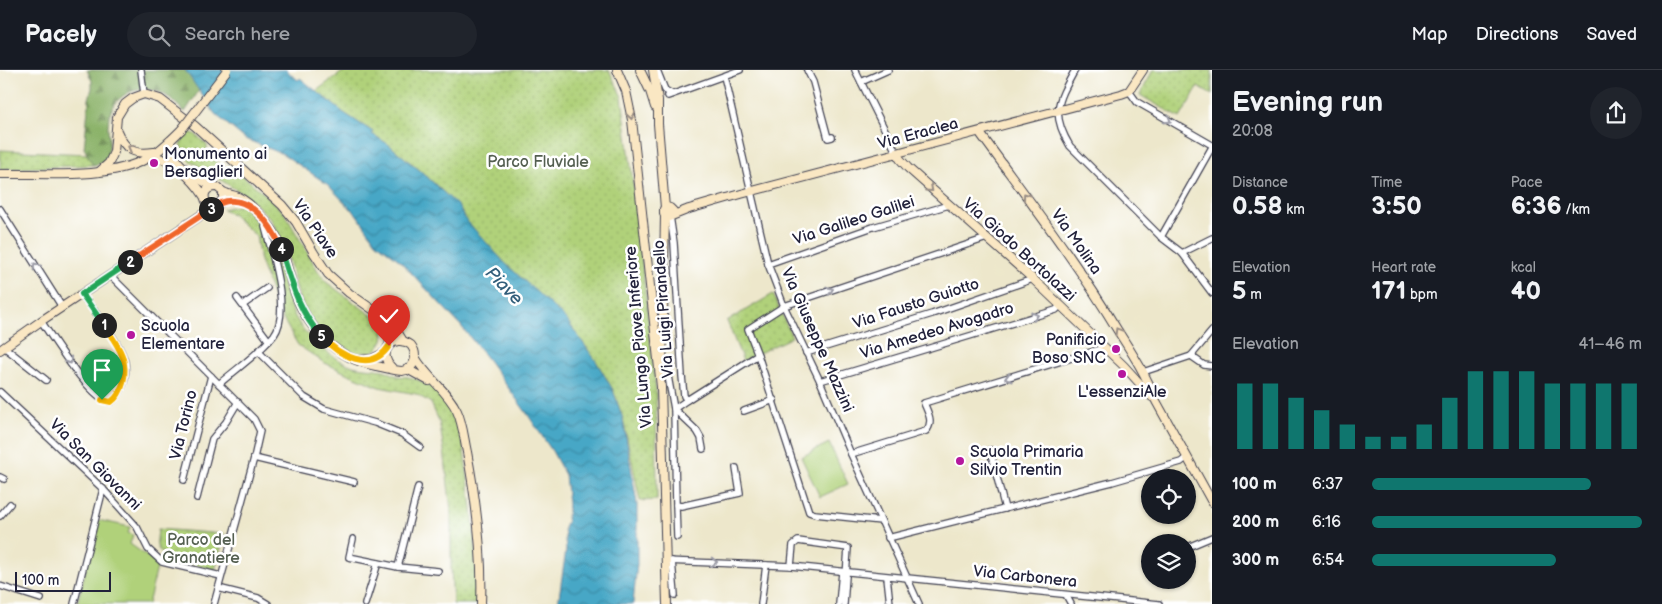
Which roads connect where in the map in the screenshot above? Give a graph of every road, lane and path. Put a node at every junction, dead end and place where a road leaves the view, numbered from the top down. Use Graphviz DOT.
graph roads {
  1 [pos="141,70"];
  2 [pos="227,70"];
  3 [pos="617,70"];
  4 [pos="640,70"];
  5 [pos="652,70"];
  6 [pos="657,70"];
  7 [pos="740,70"];
  8 [pos="807,70"];
  9 [pos="855,70"];
  10 [pos="888,70"];
  11 [pos="1075,70"];
  12 [pos="1143,70"];
  13 [pos="724,76"];
  14 [pos="861,82"];
  15 [pos="650,91"];
  16 [pos="1130,91"];
  17 [pos="144,94"];
  18 [pos="1057,111"];
  19 [pos="658,124"];
  20 [pos="116,129"];
  21 [pos="980,132"];
  22 [pos="832,137"];
  23 [pos="170,141"];
  24 [pos="1212,146"];
  25 [pos="156,152"];
  26 [pos="897,154"];
  27 [pos="145,159"];
  28 [pos="100,172"];
  29 [pos="0,174"];
  30 [pos="213,186"];
  31 [pos="223,192"];
  32 [pos="751,192"];
  33 [pos="205,198"];
  34 [pos="218,205"];
  35 [pos="249,205"];
  36 [pos="949,206"];
  37 [pos="0,209"];
  38 [pos="669,213"];
  39 [pos="195,220"];
  40 [pos="265,227"];
  41 [pos="1161,237"];
  42 [pos="987,238"];
  43 [pos="1212,238"];
  44 [pos="1182,253"];
  45 [pos="768,264"];
  46 [pos="110,275"];
  47 [pos="1033,279"];
  48 [pos="267,288"];
  49 [pos="1212,293"];
  50 [pos="82,294"];
  51 [pos="237,298"];
  52 [pos="243,305"];
  53 [pos="784,306"];
  54 [pos="1060,306"];
  55 [pos="62,307"];
  56 [pos="385,317"];
  57 [pos="41,321"];
  58 [pos="1212,331"];
  59 [pos="269,340"];
  60 [pos="403,341"];
  61 [pos="390,344"];
  62 [pos="2,348"];
  63 [pos="1104,348"];
  64 [pos="258,351"];
  65 [pos="386,352"];
  66 [pos="806,353"];
  67 [pos="758,355"];
  68 [pos="1191,356"];
  69 [pos="416,357"];
  70 [pos="356,360"];
  71 [pos="663,364"];
  72 [pos="1124,366"];
  73 [pos="1212,366"];
  74 [pos="392,368"];
  75 [pos="407,369"];
  76 [pos="1142,372"];
  77 [pos="211,376"];
  78 [pos="46,380"];
  79 [pos="820,380"];
  80 [pos="219,384"];
  81 [pos="435,384"];
  82 [pos="661,387"];
  83 [pos="0,392"];
  84 [pos="687,400"];
  85 [pos="774,400"];
  86 [pos="1156,401"];
  87 [pos="238,402"];
  88 [pos="674,409"];
  89 [pos="744,411"];
  90 [pos="420,446"];
  91 [pos="703,449"];
  92 [pos="990,450"];
  93 [pos="851,454"];
  94 [pos="254,458"];
  95 [pos="1186,458"];
  96 [pos="736,468"];
  97 [pos="184,480"];
  98 [pos="354,482"];
  99 [pos="418,487"];
  100 [pos="103,489"];
  101 [pos="1210,493"];
  102 [pos="197,498"];
  103 [pos="1212,502"];
  104 [pos="10,504"];
  105 [pos="676,505"];
  106 [pos="1005,510"];
  107 [pos="0,516"];
  108 [pos="881,521"];
  109 [pos="677,537"];
  110 [pos="888,538"];
  111 [pos="1212,538"];
  112 [pos="353,539"];
  113 [pos="1196,544"];
  114 [pos="669,561"];
  115 [pos="378,563"];
  116 [pos="766,564"];
  117 [pos="791,566"];
  118 [pos="398,567"];
  119 [pos="438,571"];
  120 [pos="845,572"];
  121 [pos="221,576"];
  122 [pos="887,577"];
  123 [pos="908,579"];
  124 [pos="0,586"];
  125 [pos="218,588"];
  126 [pos="675,595"];
  127 [pos="1066,595"];
  128 [pos="41,599"];
  129 [pos="1110,601"];
  130 [pos="74,604"];
  131 [pos="214,604"];
  132 [pos="268,604"];
  133 [pos="365,604"];
  134 [pos="481,604"];
  135 [pos="666,604"];
  136 [pos="761,604"];
  137 [pos="839,604"];
  138 [pos="844,604"];
  139 [pos="890,604"];
  140 [pos="919,604"];
  141 [pos="1070,604"];
  142 [pos="1159,604"];
  1 -- 17 [label="street"];
  2 -- 23 [label="street, bridge"];
  3 -- 82 [label="street, Via Lungo Piave Inferiore, one-way"];
  4 -- 15 [label="street"];
  5 -- 15 [label="street"];
  5 -- 19 [label="street"];
  6 -- 13 [label="street"];
  7 -- 13 [label="street"];
  8 -- 22 [label="street"];
  9 -- 14 [label="street"];
  10 -- 14 [label="street"];
  11 -- 18 [label="street"];
  12 -- 16 [label="street"];
  13 -- 32 [label="street, Via Giuseppe Mazzini"];
  14 -- 26 [label="street"];
  15 -- 19 [label="street"];
  16 -- 18 [label="street, Via Eraclea"];
  16 -- 24 [label="street, one-way"];
  17 -- 20 [label="street"];
  17 -- 56 [label="street, Via Piave"];
  18 -- 21 [label="street, Via Eraclea"];
  18 -- 41 [label="street"];
  19 -- 38 [label="street"];
  25 -- 20 [label="street, one-way"];
  20 -- 28 [label="street"];
  21 -- 26 [label="street, Via Eraclea"];
  76 -- 21 [label="street, Via Molina, one-way"];
  23 -- 25 [label="street"];
  23 -- 30 [label="street"];
  24 -- 41 [label="street"];
  25 -- 27 [label="street"];
  26 -- 32 [label="street, Via Eraclea"];
  26 -- 36 [label="street, Via Giodo Bortolazzi, one-way"];
  27 -- 28 [label="street"];
  27 -- 33 [label="street"];
  28 -- 29 [label="street"];
  30 -- 31 [label="street"];
  30 -- 33 [label="street"];
  31 -- 34 [label="street"];
  31 -- 35 [label="street"];
  32 -- 38 [label="street, Via Eraclea"];
  32 -- 45 [label="street, Via Giuseppe Mazzini"];
  33 -- 34 [label="street"];
  33 -- 39 [label="street"];
  34 -- 35 [label="street"];
  34 -- 39 [label="street"];
  35 -- 70 [label="street"];
  36 -- 42 [label="street, Via Giodo Bortolazzi"];
  36 -- 45 [label="street, Via Galileo Galilei"];
  55 -- 37 [label="street, one-way"];
  38 -- 71 [label="street"];
  38 -- 84 [label="street, Via Luigi Pirandello"];
  39 -- 46 [label="street"];
  40 -- 59 [label="street"];
  41 -- 44 [label="street"];
  42 -- 47 [label="street, Via Giodo Bortolazzi"];
  53 -- 42 [label="street, one-way"];
  43 -- 44 [label="street"];
  44 -- 49 [label="street"];
  45 -- 53 [label="street, Via Giuseppe Mazzini"];
  46 -- 50 [label="street"];
  46 -- 77 [label="street"];
  47 -- 54 [label="street, Via Giodo Bortolazzi"];
  47 -- 66 [label="street, Via Fausto Guiotto"];
  48 -- 52 [label="street"];
  50 -- 55 [label="street"];
  57 -- 50 [label="street, one-way"];
  51 -- 52 [label="street"];
  52 -- 59 [label="street"];
  53 -- 66 [label="street, Via Giuseppe Mazzini"];
  53 -- 67 [label="street"];
  54 -- 63 [label="street, Via Giodo Bortolazzi"];
  79 -- 54 [label="street, Via Amedeo Avogadro, one-way"];
  55 -- 57 [label="street"];
  56 -- 60 [label="street, Via Piave"];
  56 -- 61 [label="street"];
  57 -- 62 [label="street"];
  58 -- 68 [label="street"];
  59 -- 64 [label="street"];
  60 -- 61 [label="street"];
  60 -- 69 [label="street"];
  61 -- 65 [label="street"];
  62 -- 78 [label="street"];
  63 -- 72 [label="street, Via Giodo Bortolazzi"];
  63 -- 93 [label="street, one-way"];
  64 -- 80 [label="street"];
  64 -- 90 [label="street"];
  65 -- 70 [label="street"];
  65 -- 74 [label="street"];
  66 -- 79 [label="street, Via Giuseppe Mazzini"];
  67 -- 84 [label="street, Via Luigi Pirandello"];
  67 -- 85 [label="street"];
  68 -- 73 [label="street"];
  68 -- 76 [label="street"];
  69 -- 75 [label="street"];
  69 -- 81 [label="street"];
  70 -- 74 [label="street"];
  71 -- 82 [label="street"];
  71 -- 88 [label="street, Via Luigi Pirandello"];
  72 -- 76 [label="street, Via Giodo Bortolazzi"];
  72 -- 86 [label="street, Via Giodo Bortolazzi"];
  74 -- 75 [label="street"];
  75 -- 81 [label="street"];
  76 -- 86 [label="street, Via Giodo Bortolazzi"];
  77 -- 80 [label="street"];
  77 -- 97 [label="street, Via Torino"];
  79 -- 93 [label="street, Via Giuseppe Mazzini"];
  80 -- 87 [label="street"];
  81 -- 134 [label="street"];
  82 -- 114 [label="street, Via Lungo Piave Inferiore"];
  83 -- 100 [label="street, Via San Giovanni"];
  84 -- 88 [label="street, Via Luigi Pirandello"];
  85 -- 89 [label="street"];
  85 -- 108 [label="street"];
  86 -- 95 [label="street, Via Giodo Bortolazzi"];
  87 -- 94 [label="street"];
  87 -- 102 [label="street"];
  88 -- 91 [label="street"];
  88 -- 105 [label="street, Via Luigi Pirandello"];
  92 -- 106 [label="street"];
  93 -- 108 [label="street, Via Giuseppe Mazzini"];
  94 -- 98 [label="street"];
  94 -- 121 [label="street"];
  95 -- 101 [label="street, Via Giodo Bortolazzi"];
  95 -- 106 [label="street"];
  96 -- 105 [label="street"];
  99 -- 118 [label="street"];
  100 -- 121 [label="street, Via San Giovanni"];
  100 -- 130 [label="street"];
  101 -- 103 [label="street, Via Giodo Bortolazzi"];
  104 -- 107 [label="street"];
  105 -- 109 [label="street, Via Luigi Pirandello"];
  106 -- 110 [label="street"];
  108 -- 110 [label="street, Via Giuseppe Mazzini"];
  110 -- 123 [label="street, Via Giuseppe Mazzini"];
  111 -- 113 [label="street"];
  112 -- 115 [label="street"];
  114 -- 116 [label="street, Via Carbonera, one-way"];
  114 -- 126 [label="street"];
  114 -- 135 [label="street, Via Lungo Piave Inferiore"];
  115 -- 118 [label="street"];
  115 -- 133 [label="street"];
  116 -- 117 [label="street, Via Carbonera"];
  116 -- 136 [label="street"];
  117 -- 120 [label="street, Via Carbonera"];
  117 -- 120 [label="street"];
  118 -- 119 [label="street"];
  120 -- 122 [label="street, Via Carbonera"];
  120 -- 137 [label="street"];
  120 -- 138 [label="street"];
  121 -- 125 [label="street"];
  122 -- 123 [label="street, Via Carbonera"];
  122 -- 139 [label="street"];
  123 -- 127 [label="street, Via Carbonera"];
  123 -- 140 [label="street, Via Giuseppe Mazzini"];
  124 -- 128 [label="street"];
  125 -- 131 [label="street"];
  125 -- 132 [label="street"];
  127 -- 129 [label="street, Via Carbonera"];
  127 -- 141 [label="street"];
  129 -- 142 [label="street, Via Carbonera"];
}
